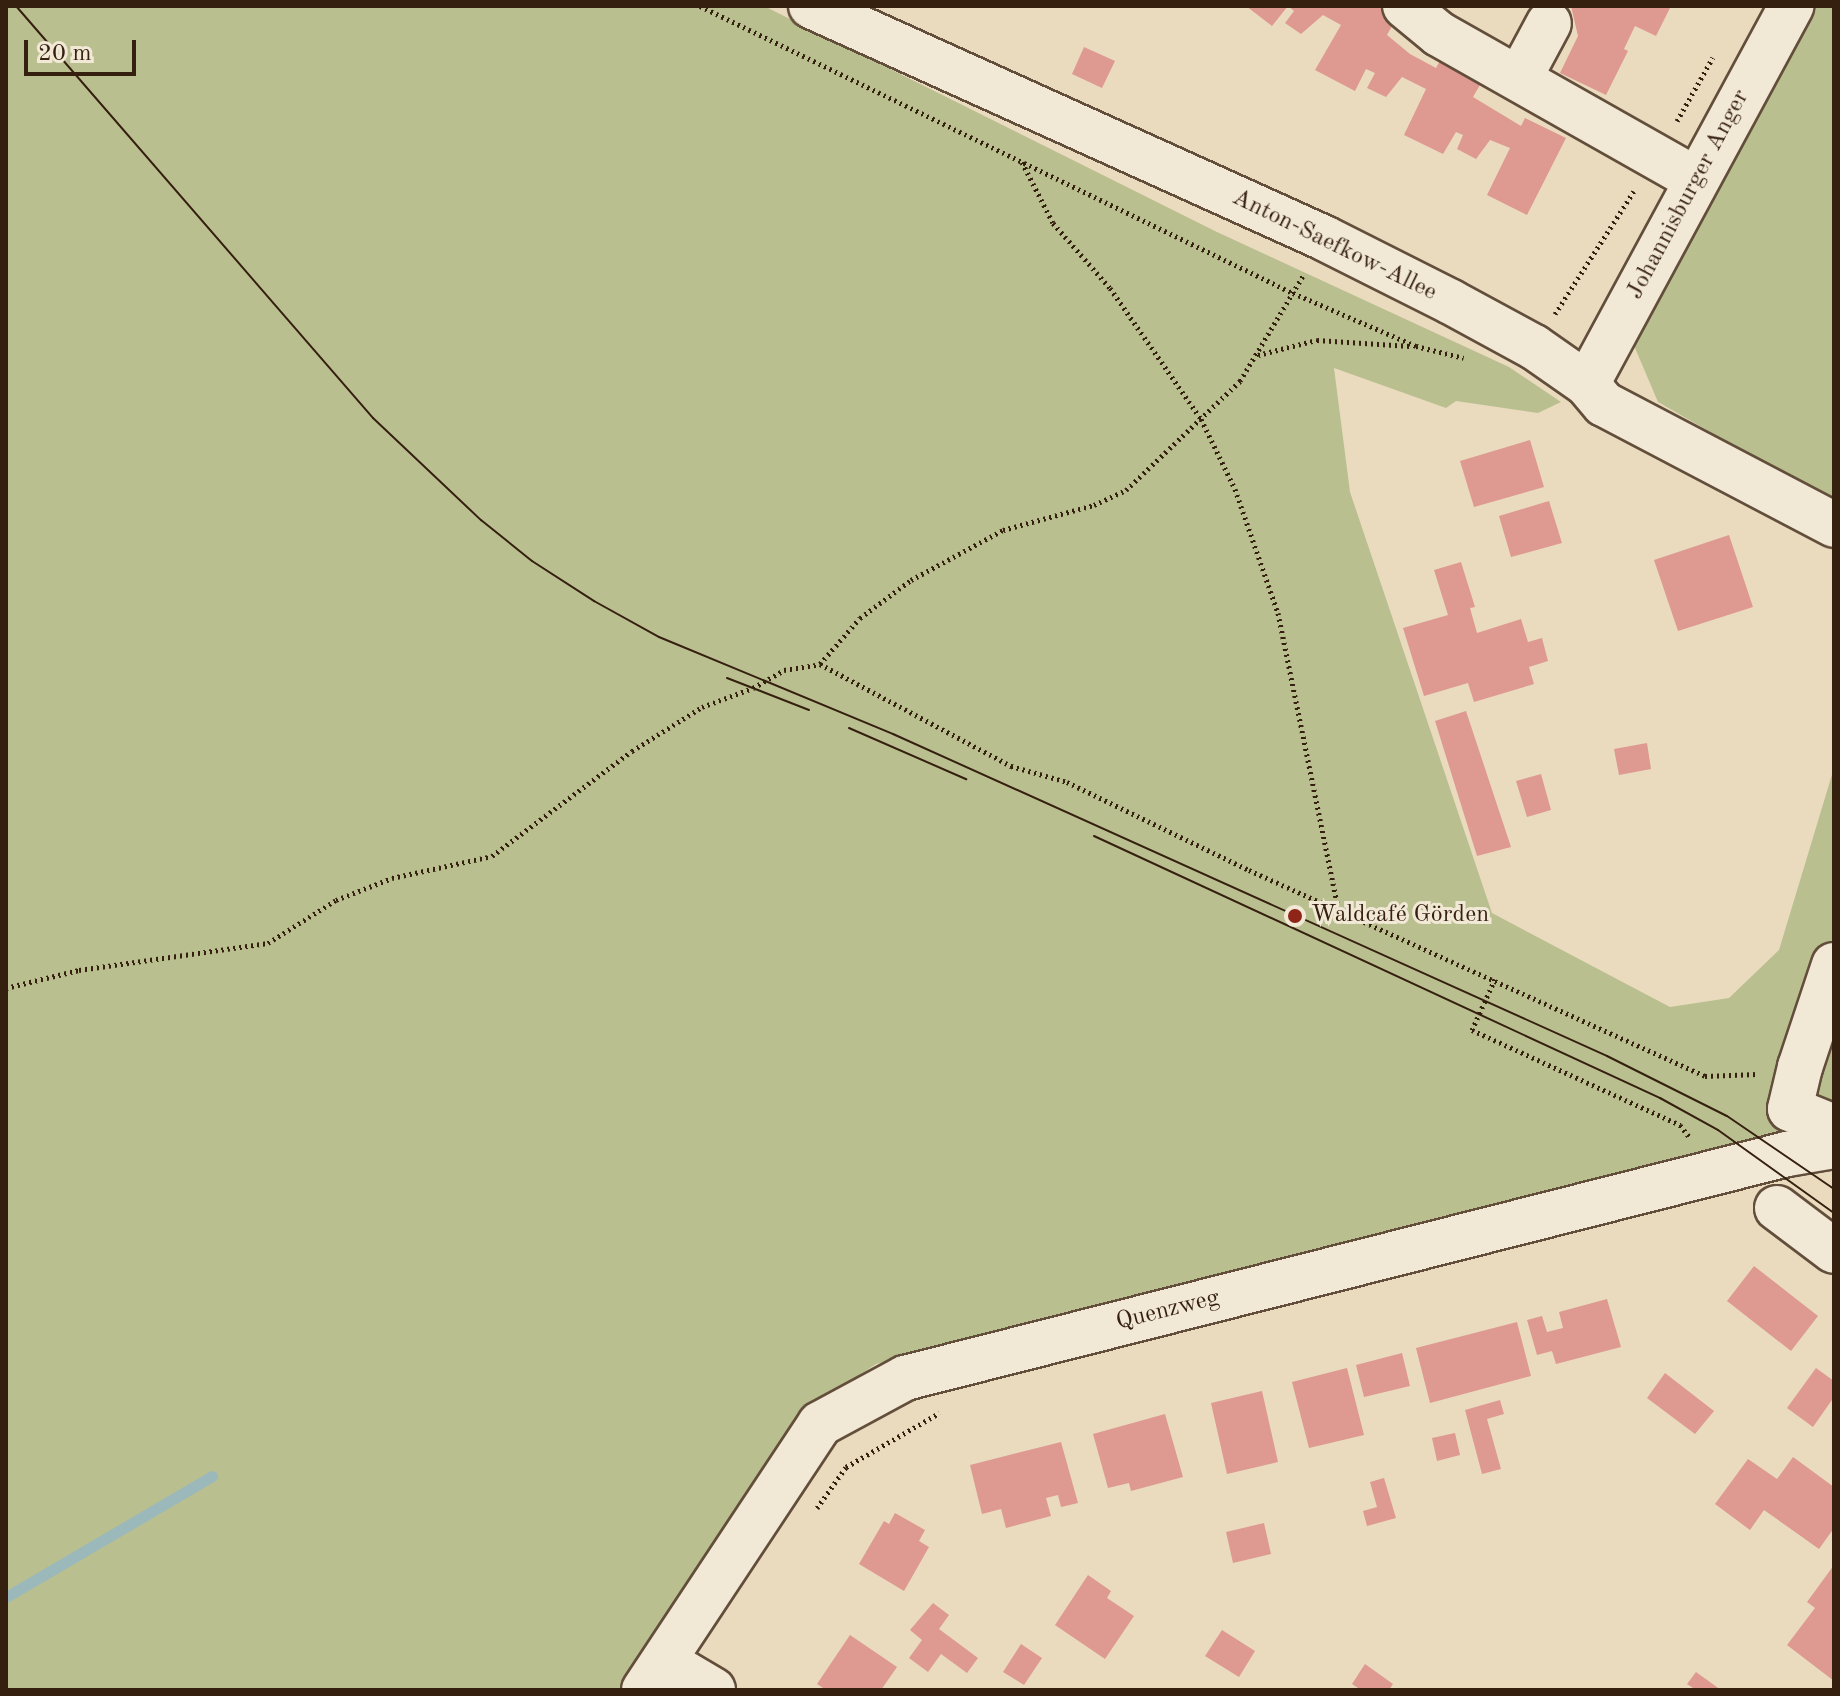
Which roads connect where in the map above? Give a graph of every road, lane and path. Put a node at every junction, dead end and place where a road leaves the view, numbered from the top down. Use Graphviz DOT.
graph roads {
  1 [pos="700,6"];
  2 [pos="811,6"];
  3 [pos="1405,6"];
  4 [pos="1791,6"];
  5 [pos="1549,23"];
  6 [pos="1520,77"];
  7 [pos="1020,159"];
  8 [pos="1697,180"];
  9 [pos="1324,238"];
  10 [pos="1293,293"];
  11 [pos="1416,346"];
  12 [pos="1257,356"];
  13 [pos="1479,361"];
  14 [pos="1587,384"];
  15 [pos="1201,419"];
  16 [pos="1834,525"];
  17 [pos="820,664"];
  18 [pos="1338,910"];
  19 [pos="1834,965"];
  20 [pos="1495,979"];
  21 [pos="6,988"];
  22 [pos="1800,1067"];
  23 [pos="1834,1127"];
  24 [pos="1834,1146"];
  25 [pos="1698,1149"];
  26 [pos="1777,1208"];
  27 [pos="1834,1251"];
  28 [pos="940,1413"];
  29 [pos="811,1517"];
  30 [pos="654,1675"];
  31 [pos="713,1690"];
  1 -- 7 [label="path"];
  2 -- 9 [label="street, Anton-Saefkow-Allee"];
  3 -- 6 [label="street"];
  4 -- 8 [label="street, Johannisburger Anger"];
  5 -- 6 [label="street"];
  6 -- 8 [label="street"];
  7 -- 10 [label="path"];
  7 -- 15 [label="path"];
  8 -- 14 [label="street, Johannisburger Anger"];
  9 -- 10 [label="path"];
  9 -- 14 [label="street, Anton-Saefkow-Allee"];
  10 -- 11 [label="path"];
  10 -- 12 [label="path"];
  11 -- 12 [label="path"];
  11 -- 13 [label="path"];
  12 -- 15 [label="path"];
  14 -- 16 [label="street, Anton-Saefkow-Allee"];
  15 -- 17 [label="path"];
  15 -- 18 [label="path"];
  17 -- 18 [label="path"];
  17 -- 21 [label="path"];
  18 -- 20 [label="path"];
  19 -- 22 [label="street"];
  20 -- 22 [label="path"];
  20 -- 25 [label="path"];
  22 -- 23 [label="street"];
  24 -- 30 [label="street, Quenzweg"];
  26 -- 27 [label="street"];
  28 -- 29 [label="path"];
  30 -- 31 [label="street"];
}
